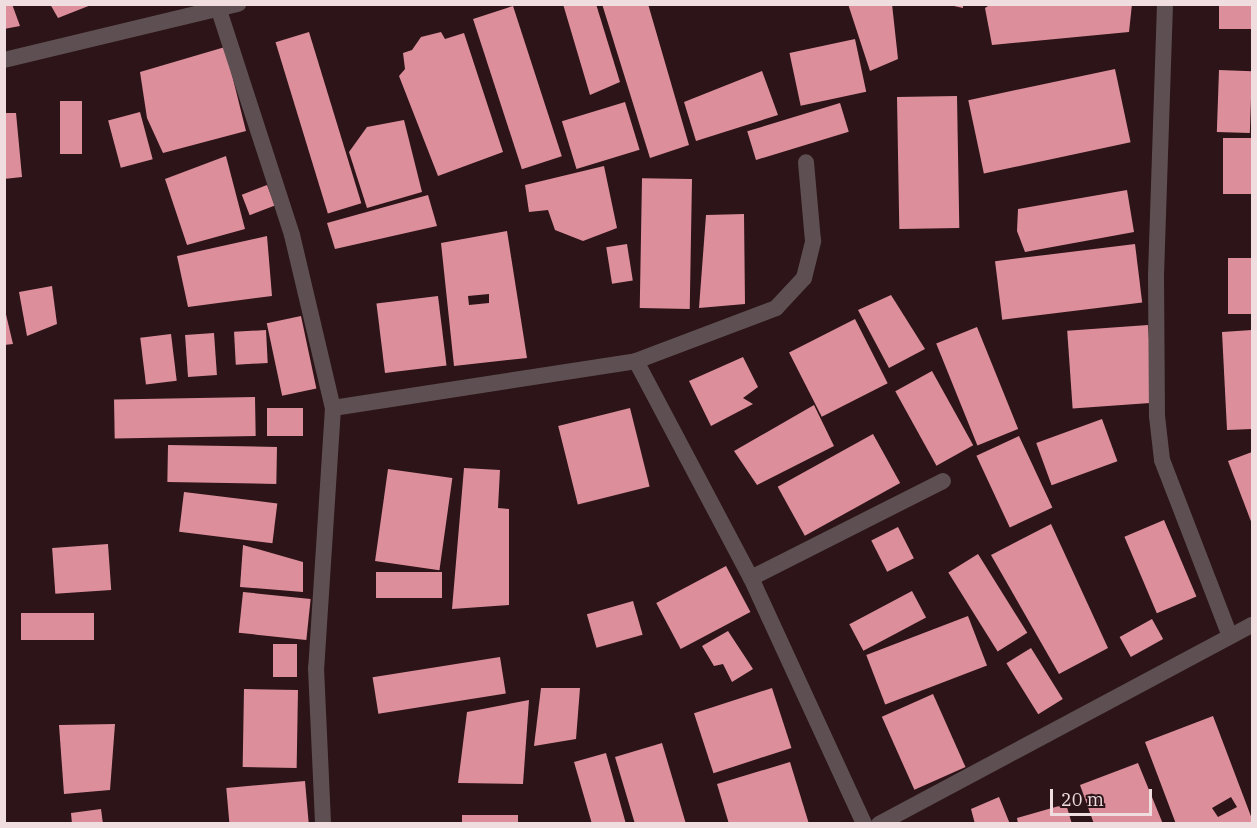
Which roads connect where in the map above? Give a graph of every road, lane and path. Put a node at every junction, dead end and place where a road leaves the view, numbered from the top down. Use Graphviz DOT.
graph roads {
  1 [pos="238,4"];
  2 [pos="1165,4"];
  3 [pos="219,7"];
  4 [pos="4,60"];
  5 [pos="806,162"];
  6 [pos="636,361"];
  7 [pos="333,408"];
  8 [pos="943,481"];
  9 [pos="751,578"];
  10 [pos="1252,625"];
  11 [pos="1229,634"];
  12 [pos="323,824"];
  13 [pos="864,824"];
  14 [pos="879,824"];
  1 -- 3 [label="street"];
  2 -- 11 [label="street"];
  3 -- 4 [label="street"];
  3 -- 7 [label="street"];
  5 -- 6 [label="street"];
  6 -- 7 [label="street"];
  6 -- 9 [label="street"];
  7 -- 12 [label="street"];
  8 -- 9 [label="street"];
  9 -- 13 [label="street"];
  10 -- 11 [label="street"];
  11 -- 14 [label="street"];
}
